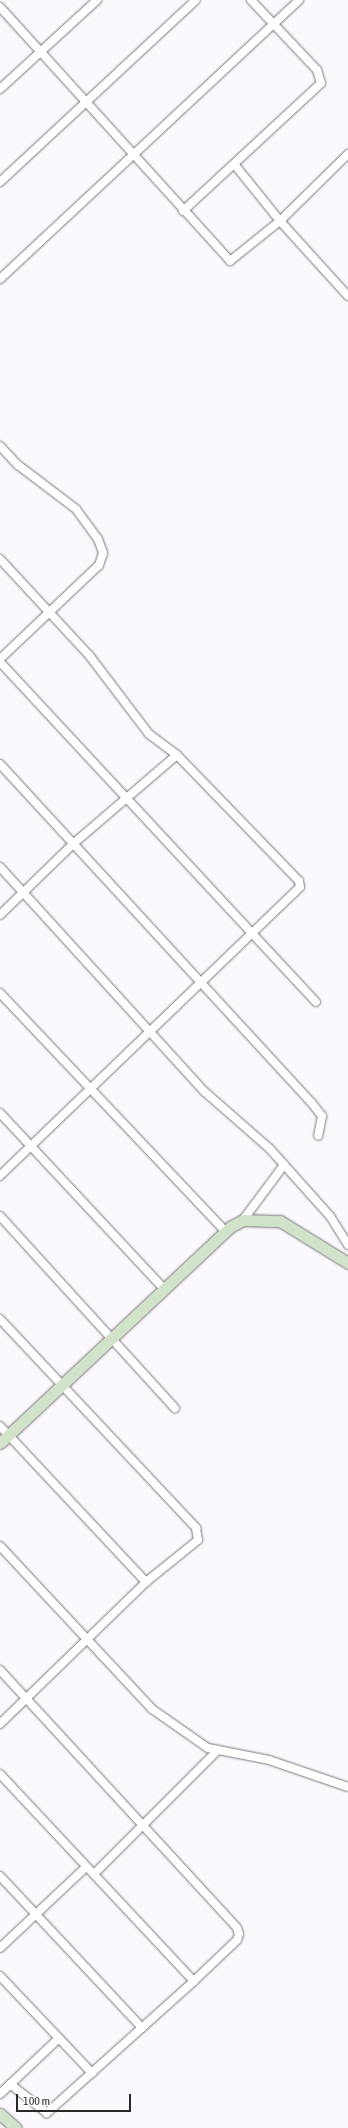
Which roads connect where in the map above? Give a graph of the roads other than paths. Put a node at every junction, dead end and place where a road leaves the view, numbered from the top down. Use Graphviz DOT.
graph roads {
  1 [pos="96,0"];
  2 [pos="196,0"];
  3 [pos="251,0"];
  4 [pos="299,0"];
  5 [pos="0,7"];
  6 [pos="274,24"];
  7 [pos="42,50"];
  8 [pos="0,89"];
  9 [pos="87,99"];
  10 [pos="348,154"];
  11 [pos="136,155"];
  12 [pos="235,165"];
  13 [pos="0,182"];
  14 [pos="183,211"];
  15 [pos="280,221"];
  16 [pos="0,279"];
  17 [pos="348,296"];
  18 [pos="0,446"];
  19 [pos="0,559"];
  20 [pos="49,612"];
  21 [pos="0,661"];
  22 [pos="177,755"];
  23 [pos="0,764"];
  24 [pos="125,797"];
  25 [pos="73,844"];
  26 [pos="0,866"];
  27 [pos="24,891"];
  28 [pos="0,916"];
  29 [pos="251,932"];
  30 [pos="201,981"];
  31 [pos="0,993"];
  32 [pos="316,1002"];
  33 [pos="150,1034"];
  34 [pos="92,1090"];
  35 [pos="0,1113"];
  36 [pos="318,1136"];
  37 [pos="30,1146"];
  38 [pos="284,1165"];
  39 [pos="0,1176"];
  40 [pos="0,1216"];
  41 [pos="243,1220"];
  42 [pos="225,1231"];
  43 [pos="348,1246"];
  44 [pos="348,1263"];
  45 [pos="164,1289"];
  46 [pos="0,1319"];
  47 [pos="112,1337"];
  48 [pos="61,1386"];
  49 [pos="175,1408"];
  50 [pos="0,1426"];
  51 [pos="4,1439"];
  52 [pos="0,1546"];
  53 [pos="146,1582"];
  54 [pos="86,1639"];
  55 [pos="0,1670"];
  56 [pos="27,1699"];
  57 [pos="0,1724"];
  58 [pos="216,1752"];
  59 [pos="0,1774"];
  60 [pos="348,1787"];
  61 [pos="144,1826"];
  62 [pos="86,1867"];
  63 [pos="94,1874"];
  64 [pos="0,1876"];
  65 [pos="36,1915"];
  66 [pos="0,1948"];
  67 [pos="0,1976"];
  68 [pos="194,1981"];
  69 [pos="142,2028"];
  70 [pos="59,2038"];
  71 [pos="92,2073"];
  72 [pos="10,2084"];
  73 [pos="0,2094"];
  74 [pos="0,2114"];
  75 [pos="16,2128"];
  1 -- 7 [label="street"];
  2 -- 9 [label="street"];
  3 -- 6 [label="street"];
  4 -- 6 [label="street"];
  5 -- 7 [label="street"];
  6 -- 11 [label="street"];
  6 -- 12 [label="street"];
  7 -- 8 [label="street"];
  7 -- 9 [label="street"];
  9 -- 11 [label="street"];
  9 -- 13 [label="street"];
  10 -- 15 [label="street"];
  11 -- 14 [label="street"];
  11 -- 16 [label="street"];
  12 -- 14 [label="street"];
  12 -- 15 [label="street"];
  14 -- 15 [label="street"];
  15 -- 17 [label="street"];
  18 -- 20 [label="street"];
  19 -- 20 [label="street"];
  20 -- 21 [label="street"];
  20 -- 22 [label="street"];
  21 -- 24 [label="street"];
  22 -- 24 [label="street"];
  22 -- 29 [label="street"];
  23 -- 25 [label="street"];
  24 -- 25 [label="street"];
  24 -- 29 [label="street"];
  25 -- 27 [label="street"];
  25 -- 30 [label="street"];
  26 -- 27 [label="street"];
  27 -- 28 [label="street"];
  27 -- 33 [label="street"];
  29 -- 30 [label="street"];
  29 -- 32 [label="street"];
  30 -- 33 [label="street"];
  30 -- 36 [label="street"];
  31 -- 34 [label="street"];
  33 -- 34 [label="street"];
  33 -- 38 [label="street"];
  34 -- 37 [label="street"];
  34 -- 42 [label="street"];
  35 -- 37 [label="street"];
  37 -- 39 [label="street"];
  37 -- 45 [label="street"];
  38 -- 41 [label="street"];
  38 -- 43 [label="street"];
  40 -- 47 [label="street"];
  41 -- 42 [label="street"];
  41 -- 44 [label="street"];
  42 -- 45 [label="street"];
  45 -- 47 [label="street"];
  46 -- 48 [label="street"];
  47 -- 48 [label="street"];
  47 -- 49 [label="street"];
  48 -- 51 [label="street"];
  48 -- 53 [label="street"];
  50 -- 51 [label="street"];
  51 -- 53 [label="street"];
  52 -- 54 [label="street"];
  53 -- 54 [label="street"];
  54 -- 56 [label="street"];
  54 -- 58 [label="street"];
  55 -- 56 [label="street"];
  56 -- 57 [label="street"];
  56 -- 61 [label="street"];
  58 -- 60 [label="street"];
  58 -- 61 [label="street"];
  59 -- 62 [label="street"];
  61 -- 63 [label="street"];
  61 -- 68 [label="street"];
  62 -- 63 [label="street"];
  62 -- 65 [label="street"];
  63 -- 68 [label="street"];
  64 -- 65 [label="street"];
  65 -- 66 [label="street"];
  65 -- 69 [label="street"];
  67 -- 70 [label="street"];
  68 -- 69 [label="street"];
  69 -- 71 [label="street"];
  70 -- 71 [label="street"];
  70 -- 72 [label="street"];
  71 -- 72 [label="street"];
  72 -- 73 [label="street"];
  74 -- 75 [label="street"];
}
